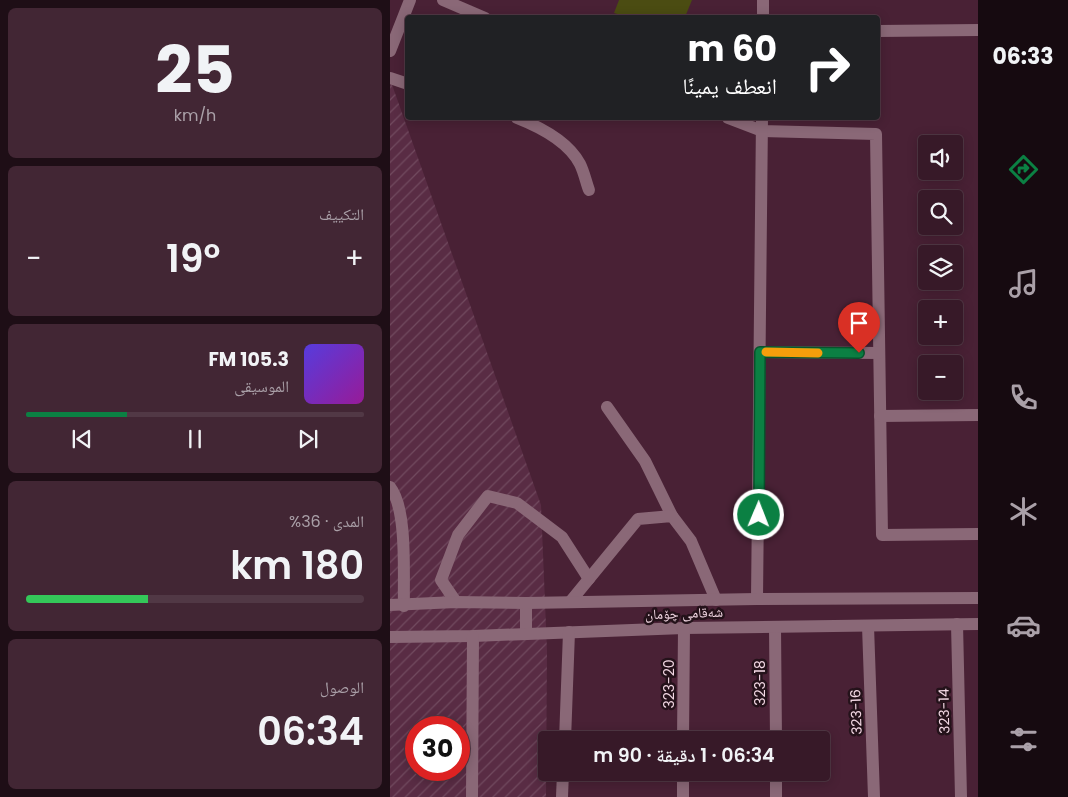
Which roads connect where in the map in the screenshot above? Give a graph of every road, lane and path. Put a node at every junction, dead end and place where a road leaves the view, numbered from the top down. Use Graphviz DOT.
graph roads {
  1 [pos="410,0"];
  2 [pos="442,0"];
  3 [pos="763,0"];
  4 [pos="478,15"];
  5 [pos="763,15"];
  6 [pos="978,30"];
  7 [pos="880,31"];
  8 [pos="390,52"];
  9 [pos="390,78"];
  10 [pos="405,83"];
  11 [pos="522,120"];
  12 [pos="733,120"];
  13 [pos="762,120"];
  14 [pos="762,131"];
  15 [pos="589,190"];
  16 [pos="760,352"];
  17 [pos="879,353"];
  18 [pos="607,408"];
  19 [pos="978,415"];
  20 [pos="880,416"];
  21 [pos="390,487"];
  22 [pos="672,516"];
  23 [pos="978,534"];
  24 [pos="590,579"];
  25 [pos="978,598"];
  26 [pos="757,599"];
  27 [pos="716,600"];
  28 [pos="456,602"];
  29 [pos="570,602"];
  30 [pos="526,603"];
  31 [pos="390,605"];
  32 [pos="404,606"];
  33 [pos="957,624"];
  34 [pos="978,624"];
  35 [pos="775,626"];
  36 [pos="868,626"];
  37 [pos="684,628"];
  38 [pos="569,632"];
  39 [pos="526,634"];
  40 [pos="473,636"];
  41 [pos="390,637"];
  42 [pos="565,731"];
  43 [pos="684,731"];
  44 [pos="776,731"];
  45 [pos="563,781"];
  46 [pos="684,781"];
  47 [pos="776,781"];
  48 [pos="472,797"];
  49 [pos="562,797"];
  50 [pos="683,797"];
  51 [pos="776,797"];
  52 [pos="874,797"];
  53 [pos="961,797"];
  1 -- 8 [label="street"];
  2 -- 4 [label="street"];
  3 -- 5 [label="street"];
  6 -- 7 [label="street"];
  9 -- 10 [label="street"];
  11 -- 15 [label="street"];
  12 -- 14 [label="street"];
  13 -- 14 [label="street"];
  14 -- 16 [label="street"];
  14 -- 17 [label="street"];
  16 -- 17 [label="street"];
  16 -- 26 [label="street"];
  17 -- 20 [label="street"];
  18 -- 22 [label="street"];
  19 -- 20 [label="street"];
  20 -- 23 [label="street"];
  21 -- 32 [label="street"];
  22 -- 24 [label="street"];
  22 -- 27 [label="street"];
  24 -- 28 [label="street"];
  24 -- 29 [label="street"];
  25 -- 26 [label="street, شەقامی چۆمان"];
  26 -- 27 [label="street, شەقامی چۆمان"];
  27 -- 29 [label="street, شەقامی چۆمان"];
  28 -- 30 [label="street, شەقامی چۆمان"];
  28 -- 32 [label="street, شەقامی چۆمان"];
  29 -- 30 [label="street, شەقامی چۆمان"];
  30 -- 39 [label="street"];
  31 -- 32 [label="street, شەقامی چۆمان"];
  33 -- 34 [label="street, شەقامی چۆمان"];
  33 -- 36 [label="street, شەقامی چۆمان"];
  33 -- 53 [label="street, 323-14"];
  35 -- 36 [label="street, شەقامی چۆمان"];
  35 -- 37 [label="street, شەقامی چۆمان"];
  35 -- 44 [label="street, 323-18"];
  36 -- 52 [label="street, 323-16"];
  37 -- 38 [label="street, شەقامی چۆمان"];
  37 -- 43 [label="street, 323-20"];
  38 -- 39 [label="street, شەقامی چۆمان"];
  38 -- 42 [label="street"];
  39 -- 40 [label="street, شەقامی چۆمان"];
  40 -- 41 [label="street, شەقامی چۆمان"];
  40 -- 48 [label="street"];
  45 -- 49 [label="street"];
  46 -- 50 [label="street"];
  47 -- 51 [label="street"];
}
